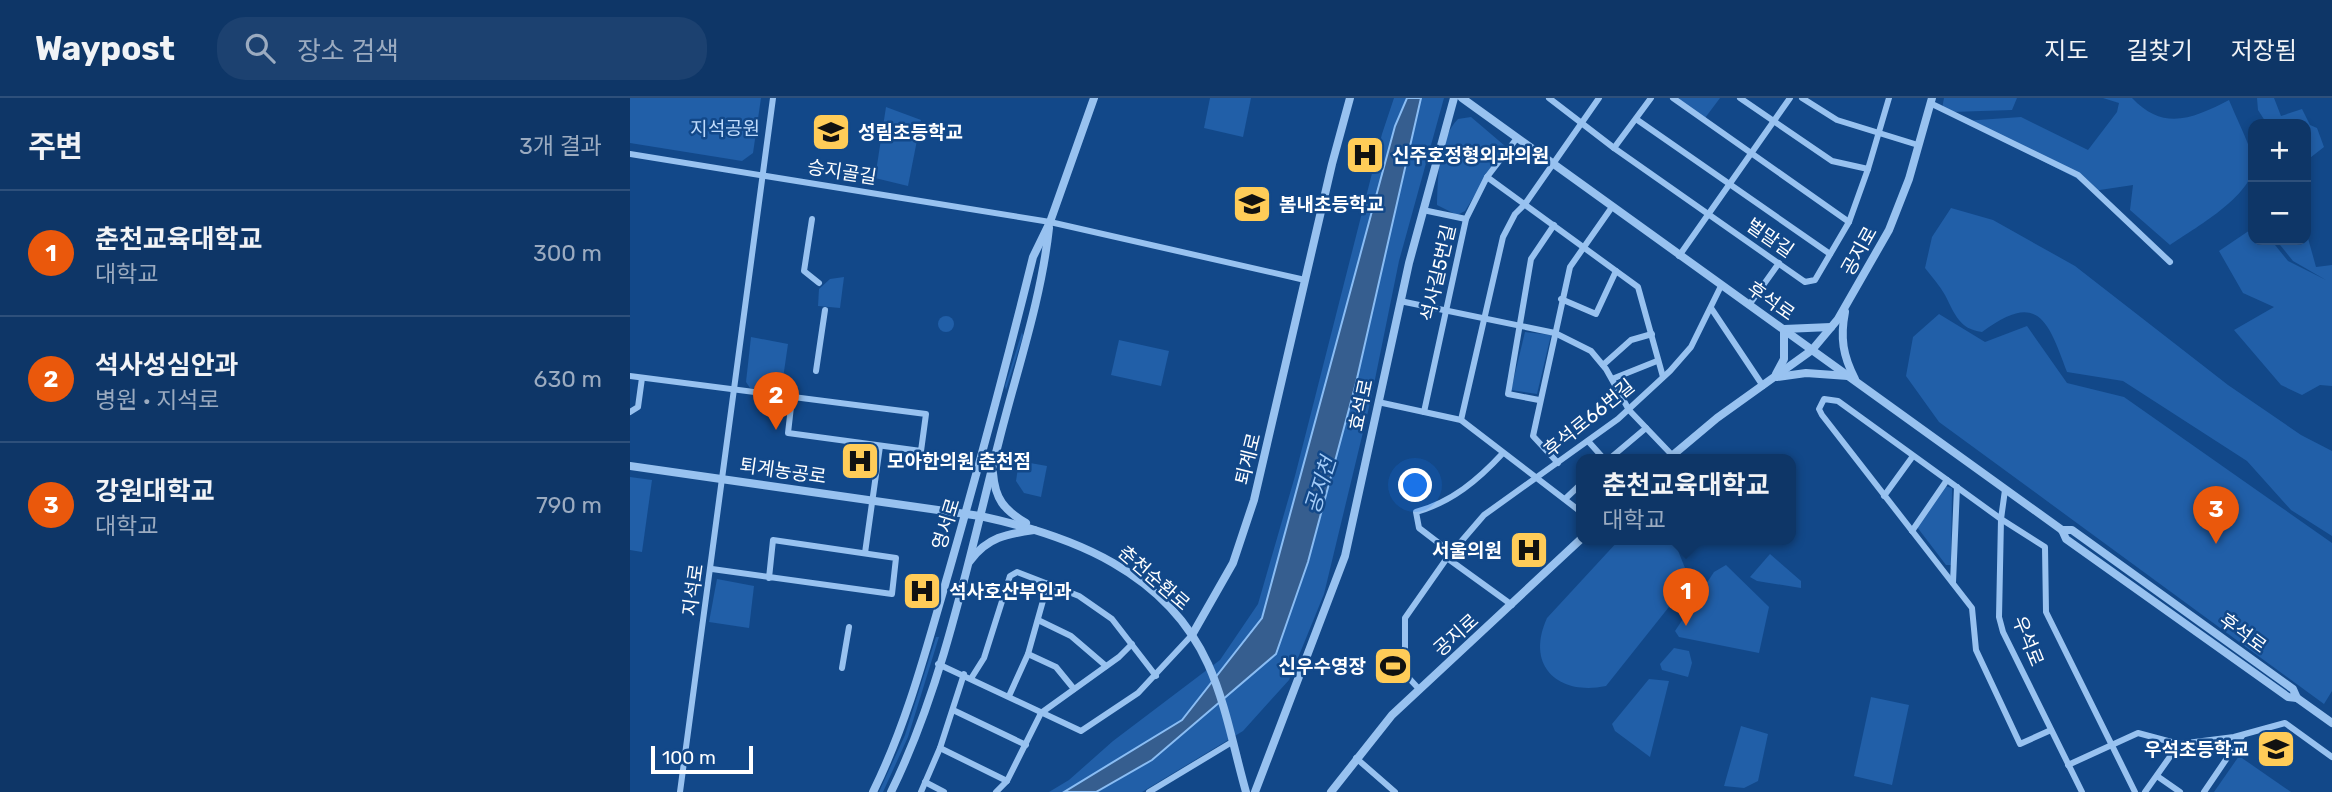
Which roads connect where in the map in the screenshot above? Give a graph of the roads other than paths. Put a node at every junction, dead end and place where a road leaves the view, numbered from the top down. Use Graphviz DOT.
graph roads {
  1 [pos="773,98"];
  2 [pos="1094,98"];
  3 [pos="1350,98"];
  4 [pos="1454,98"];
  5 [pos="1462,98"];
  6 [pos="1549,98"];
  7 [pos="1599,98"];
  8 [pos="1651,98"];
  9 [pos="1673,98"];
  10 [pos="1740,98"];
  11 [pos="1790,98"];
  12 [pos="1802,98"];
  13 [pos="1889,98"];
  14 [pos="1931,101"];
  15 [pos="1636,119"];
  16 [pos="1581,122"];
  17 [pos="1774,123"];
  18 [pos="1877,134"];
  19 [pos="1517,138"];
  20 [pos="1918,145"];
  21 [pos="1614,148"];
  22 [pos="1752,153"];
  23 [pos="630,154"];
  24 [pos="1553,165"];
  25 [pos="1868,169"];
  26 [pos="763,176"];
  27 [pos="1487,177"];
  28 [pos="1729,184"];
  29 [pos="1525,204"];
  30 [pos="1612,207"];
  31 [pos="1423,210"];
  32 [pos="1708,214"];
  33 [pos="812,219"];
  34 [pos="1466,219"];
  35 [pos="1050,222"];
  36 [pos="1849,222"];
  37 [pos="1554,225"];
  38 [pos="1584,247"];
  39 [pos="1830,254"];
  40 [pos="1679,256"];
  41 [pos="2170,262"];
  42 [pos="1779,263"];
  43 [pos="1616,271"];
  44 [pos="1028,278"];
  45 [pos="1305,280"];
  46 [pos="1043,282"];
  47 [pos="819,283"];
  48 [pos="1721,286"];
  49 [pos="1561,299"];
  50 [pos="1401,301"];
  51 [pos="1749,305"];
  52 [pos="1846,305"];
  53 [pos="1711,308"];
  54 [pos="825,310"];
  55 [pos="1445,310"];
  56 [pos="1483,318"];
  57 [pos="1521,326"];
  58 [pos="1831,327"];
  59 [pos="1784,330"];
  60 [pos="1555,333"];
  61 [pos="1652,334"];
  62 [pos="1812,350"];
  63 [pos="1657,361"];
  64 [pos="1602,365"];
  65 [pos="816,371"];
  66 [pos="630,376"];
  67 [pos="1848,376"];
  68 [pos="1663,377"];
  69 [pos="1774,377"];
  70 [pos="642,378"];
  71 [pos="1612,379"];
  72 [pos="1857,382"];
  73 [pos="1763,386"];
  74 [pos="734,392"];
  75 [pos="792,397"];
  76 [pos="1539,400"];
  77 [pos="1378,402"];
  78 [pos="1629,410"];
  79 [pos="630,412"];
  80 [pos="1424,412"];
  81 [pos="1461,420"];
  82 [pos="1646,428"];
  83 [pos="986,439"];
  84 [pos="1588,441"];
  85 [pos="998,444"];
  86 [pos="880,446"];
  87 [pos="1503,453"];
  88 [pos="1600,454"];
  89 [pos="1614,454"];
  90 [pos="1667,454"];
  91 [pos="1673,454"];
  92 [pos="1913,456"];
  93 [pos="1558,463"];
  94 [pos="630,466"];
  95 [pos="992,466"];
  96 [pos="722,478"];
  97 [pos="1538,479"];
  98 [pos="1947,480"];
  99 [pos="1957,487"];
  100 [pos="1576,489"];
  101 [pos="2005,489"];
  102 [pos="1884,496"];
  103 [pos="873,499"];
  104 [pos="1565,499"];
  105 [pos="1576,508"];
  106 [pos="973,515"];
  107 [pos="2001,519"];
  108 [pos="1037,530"];
  109 [pos="1912,531"];
  110 [pos="1576,544"];
  111 [pos="865,553"];
  112 [pos="1450,556"];
  113 [pos="966,568"];
  114 [pos="712,569"];
  115 [pos="769,578"];
  116 [pos="1048,583"];
  117 [pos="1953,583"];
  118 [pos="944,587"];
  119 [pos="959,594"];
  120 [pos="1512,605"];
  121 [pos="1038,620"];
  122 [pos="849,626"];
  123 [pos="1192,635"];
  124 [pos="1132,644"];
  125 [pos="1028,654"];
  126 [pos="938,664"];
  127 [pos="1105,666"];
  128 [pos="842,668"];
  129 [pos="964,674"];
  130 [pos="1156,676"];
  131 [pos="972,677"];
  132 [pos="1074,689"];
  133 [pos="1419,689"];
  134 [pos="1009,696"];
  135 [pos="953,710"];
  136 [pos="1041,713"];
  137 [pos="2332,723"];
  138 [pos="2051,730"];
  139 [pos="2243,735"];
  140 [pos="1231,738"];
  141 [pos="2109,743"];
  142 [pos="2179,744"];
  143 [pos="1026,745"];
  144 [pos="940,748"];
  145 [pos="2332,757"];
  146 [pos="1356,758"];
  147 [pos="2068,765"];
  148 [pos="2157,776"];
  149 [pos="1007,781"];
  150 [pos="925,782"];
  151 [pos="680,792"];
  152 [pos="873,792"];
  153 [pos="891,792"];
  154 [pos="921,792"];
  155 [pos="944,792"];
  156 [pos="996,792"];
  157 [pos="1149,792"];
  158 [pos="1247,792"];
  159 [pos="1255,792"];
  160 [pos="1331,792"];
  161 [pos="1395,792"];
  162 [pos="2082,792"];
  163 [pos="2134,792"];
  164 [pos="2145,792"];
  165 [pos="2180,792"];
  166 [pos="2204,792"];
  1 -- 26 [label="street, 지석로"];
  2 -- 35 [label="street, 영서로"];
  3 -- 45 [label="street, 퇴계로"];
  4 -- 31 [label="street, 효석로"];
  5 -- 19 [label="street, 후석로"];
  6 -- 16 [label="street, 벌말길"];
  7 -- 16 [label="street"];
  8 -- 15 [label="street"];
  9 -- 22 [label="street"];
  10 -- 17 [label="street"];
  11 -- 17 [label="street"];
  12 -- 18 [label="street"];
  13 -- 18 [label="street, 벌말길"];
  14 -- 20 [label="street, 공지로"];
  14 -- 41 [label="street"];
  15 -- 21 [label="street"];
  15 -- 28 [label="street"];
  16 -- 21 [label="street, 벌말길"];
  16 -- 24 [label="street"];
  17 -- 22 [label="street"];
  17 -- 25 [label="street"];
  18 -- 20 [label="street"];
  18 -- 25 [label="street, 벌말길"];
  19 -- 24 [label="street, 후석로"];
  19 -- 27 [label="street, 석사길5번길"];
  20 -- 52 [label="street, 공지로"];
  21 -- 32 [label="street, 벌말길"];
  22 -- 28 [label="street"];
  22 -- 36 [label="street"];
  23 -- 26 [label="street, 승지골길"];
  24 -- 29 [label="street"];
  24 -- 30 [label="street, 후석로"];
  25 -- 36 [label="street, 벌말길"];
  26 -- 35 [label="street, 승지골길"];
  26 -- 74 [label="street, 지석로"];
  27 -- 29 [label="street"];
  27 -- 34 [label="street, 석사길5번길"];
  28 -- 32 [label="street"];
  28 -- 39 [label="street"];
  29 -- 37 [label="street"];
  29 -- 56 [label="street"];
  30 -- 38 [label="street"];
  30 -- 40 [label="street, 후석로"];
  31 -- 34 [label="street"];
  31 -- 50 [label="street, 효석로"];
  32 -- 40 [label="street"];
  32 -- 42 [label="street, 벌말길"];
  33 -- 47 [label="street"];
  34 -- 55 [label="street, 석사길5번길"];
  35 -- 44 [label="street, 영서로"];
  35 -- 45 [label="street"];
  35 -- 46 [label="street, 영서로"];
  36 -- 39 [label="street, 벌말길"];
  37 -- 38 [label="street"];
  37 -- 57 [label="street"];
  38 -- 43 [label="street"];
  38 -- 49 [label="street"];
  39 -- 42 [label="street, 벌말길"];
  40 -- 48 [label="street, 후석로"];
  42 -- 51 [label="street"];
  43 -- 49 [label="street"];
  43 -- 61 [label="street"];
  44 -- 46 [label="street"];
  44 -- 83 [label="street, 영서로"];
  45 -- 123 [label="street, 퇴계로"];
  46 -- 85 [label="street, 영서로"];
  48 -- 51 [label="street, 후석로"];
  48 -- 53 [label="street, 후석로66번길"];
  49 -- 60 [label="street"];
  50 -- 55 [label="street"];
  50 -- 77 [label="street, 효석로"];
  51 -- 59 [label="street, 후석로"];
  52 -- 58 [label="street, 공지로"];
  52 -- 72 [label="street"];
  53 -- 68 [label="street, 후석로66번길"];
  53 -- 73 [label="street"];
  54 -- 65 [label="street"];
  55 -- 56 [label="street"];
  55 -- 80 [label="street, 석사길5번길"];
  56 -- 57 [label="street"];
  56 -- 81 [label="street"];
  57 -- 60 [label="street"];
  57 -- 76 [label="street"];
  58 -- 59 [label="street"];
  58 -- 62 [label="street, 공지로"];
  59 -- 62 [label="street, 후석로"];
  59 -- 69 [label="street"];
  60 -- 64 [label="street"];
  60 -- 76 [label="street"];
  61 -- 63 [label="street"];
  61 -- 64 [label="street"];
  62 -- 67 [label="street, 후석로"];
  62 -- 69 [label="street, 공지로"];
  63 -- 68 [label="street"];
  63 -- 71 [label="street"];
  64 -- 71 [label="street"];
  66 -- 70 [label="street"];
  67 -- 69 [label="street"];
  67 -- 72 [label="street, 후석로"];
  68 -- 78 [label="street, 후석로66번길"];
  69 -- 73 [label="street, 공지로"];
  70 -- 74 [label="street"];
  70 -- 79 [label="street"];
  71 -- 78 [label="street"];
  72 -- 101 [label="street, 후석로"];
  73 -- 91 [label="street, 공지로"];
  74 -- 75 [label="street"];
  74 -- 96 [label="street, 지석로"];
  75 -- 86 [label="street"];
  75 -- 86 [label="street"];
  76 -- 93 [label="street"];
  77 -- 80 [label="street"];
  77 -- 159 [label="street, 효석로"];
  78 -- 82 [label="street"];
  78 -- 84 [label="street, 후석로66번길"];
  80 -- 81 [label="street"];
  81 -- 87 [label="street"];
  82 -- 89 [label="street"];
  82 -- 90 [label="street"];
  83 -- 85 [label="street"];
  83 -- 106 [label="street, 영서로"];
  84 -- 88 [label="street"];
  84 -- 93 [label="street, 후석로66번길"];
  85 -- 95 [label="street, 영서로"];
  86 -- 103 [label="street"];
  87 -- 97 [label="street"];
  87 -- 112 [label="street"];
  92 -- 98 [label="street"];
  92 -- 102 [label="street"];
  92 -- 102 [label="street"];
  93 -- 97 [label="street, 후석로66번길"];
  94 -- 96 [label="street, 퇴계농공로"];
  95 -- 106 [label="street, 영서로"];
  95 -- 108 [label="street"];
  96 -- 103 [label="street, 퇴계농공로"];
  96 -- 114 [label="street, 지석로"];
  97 -- 104 [label="street"];
  97 -- 112 [label="street, 후석로66번길"];
  98 -- 99 [label="street"];
  98 -- 109 [label="street"];
  99 -- 107 [label="street"];
  99 -- 117 [label="street"];
  100 -- 104 [label="street"];
  101 -- 107 [label="street, 우석로"];
  101 -- 137 [label="street, 후석로"];
  102 -- 109 [label="street"];
  103 -- 106 [label="street, 퇴계농공로"];
  103 -- 111 [label="street"];
  104 -- 105 [label="street"];
  106 -- 108 [label="street, 춘천순환로"];
  106 -- 113 [label="street, 영서로"];
  106 -- 118 [label="street, 영서로"];
  107 -- 138 [label="street, 우석로"];
  107 -- 141 [label="street"];
  108 -- 113 [label="street"];
  108 -- 123 [label="street, 춘천순환로"];
  109 -- 117 [label="street"];
  110 -- 120 [label="street, 공지로"];
  111 -- 115 [label="street"];
  111 -- 115 [label="street"];
  112 -- 120 [label="street"];
  112 -- 133 [label="street, 후석로66번길"];
  113 -- 119 [label="street, 영서로"];
  114 -- 115 [label="street"];
  114 -- 151 [label="street, 지석로"];
  116 -- 121 [label="street"];
  116 -- 124 [label="street"];
  116 -- 131 [label="street"];
  117 -- 138 [label="street"];
  118 -- 119 [label="street"];
  118 -- 152 [label="street, 영서로"];
  119 -- 126 [label="street, 영서로"];
  120 -- 133 [label="street, 공지로"];
  121 -- 125 [label="street"];
  121 -- 127 [label="street"];
  122 -- 128 [label="street"];
  123 -- 130 [label="street"];
  123 -- 140 [label="street, 춘천순환로"];
  124 -- 127 [label="street"];
  124 -- 130 [label="street"];
  125 -- 132 [label="street"];
  125 -- 134 [label="street"];
  126 -- 129 [label="street"];
  126 -- 153 [label="street, 영서로"];
  127 -- 132 [label="street"];
  129 -- 131 [label="street"];
  129 -- 135 [label="street"];
  130 -- 136 [label="street"];
  131 -- 134 [label="street"];
  132 -- 136 [label="street"];
  133 -- 146 [label="street, 공지로"];
  134 -- 136 [label="street"];
  135 -- 143 [label="street"];
  135 -- 144 [label="street"];
  136 -- 143 [label="street"];
  138 -- 147 [label="street, 우석로"];
  139 -- 142 [label="street"];
  139 -- 145 [label="street"];
  139 -- 166 [label="street"];
  140 -- 157 [label="street"];
  140 -- 158 [label="street"];
  141 -- 142 [label="street"];
  141 -- 147 [label="street"];
  141 -- 163 [label="street"];
  142 -- 148 [label="street"];
  143 -- 149 [label="street"];
  144 -- 149 [label="street"];
  144 -- 150 [label="street"];
  146 -- 160 [label="street, 공지로"];
  146 -- 161 [label="street"];
  147 -- 162 [label="street, 우석로"];
  148 -- 164 [label="street"];
  148 -- 165 [label="street"];
  149 -- 156 [label="street"];
  150 -- 154 [label="street"];
  150 -- 155 [label="street"];
}
